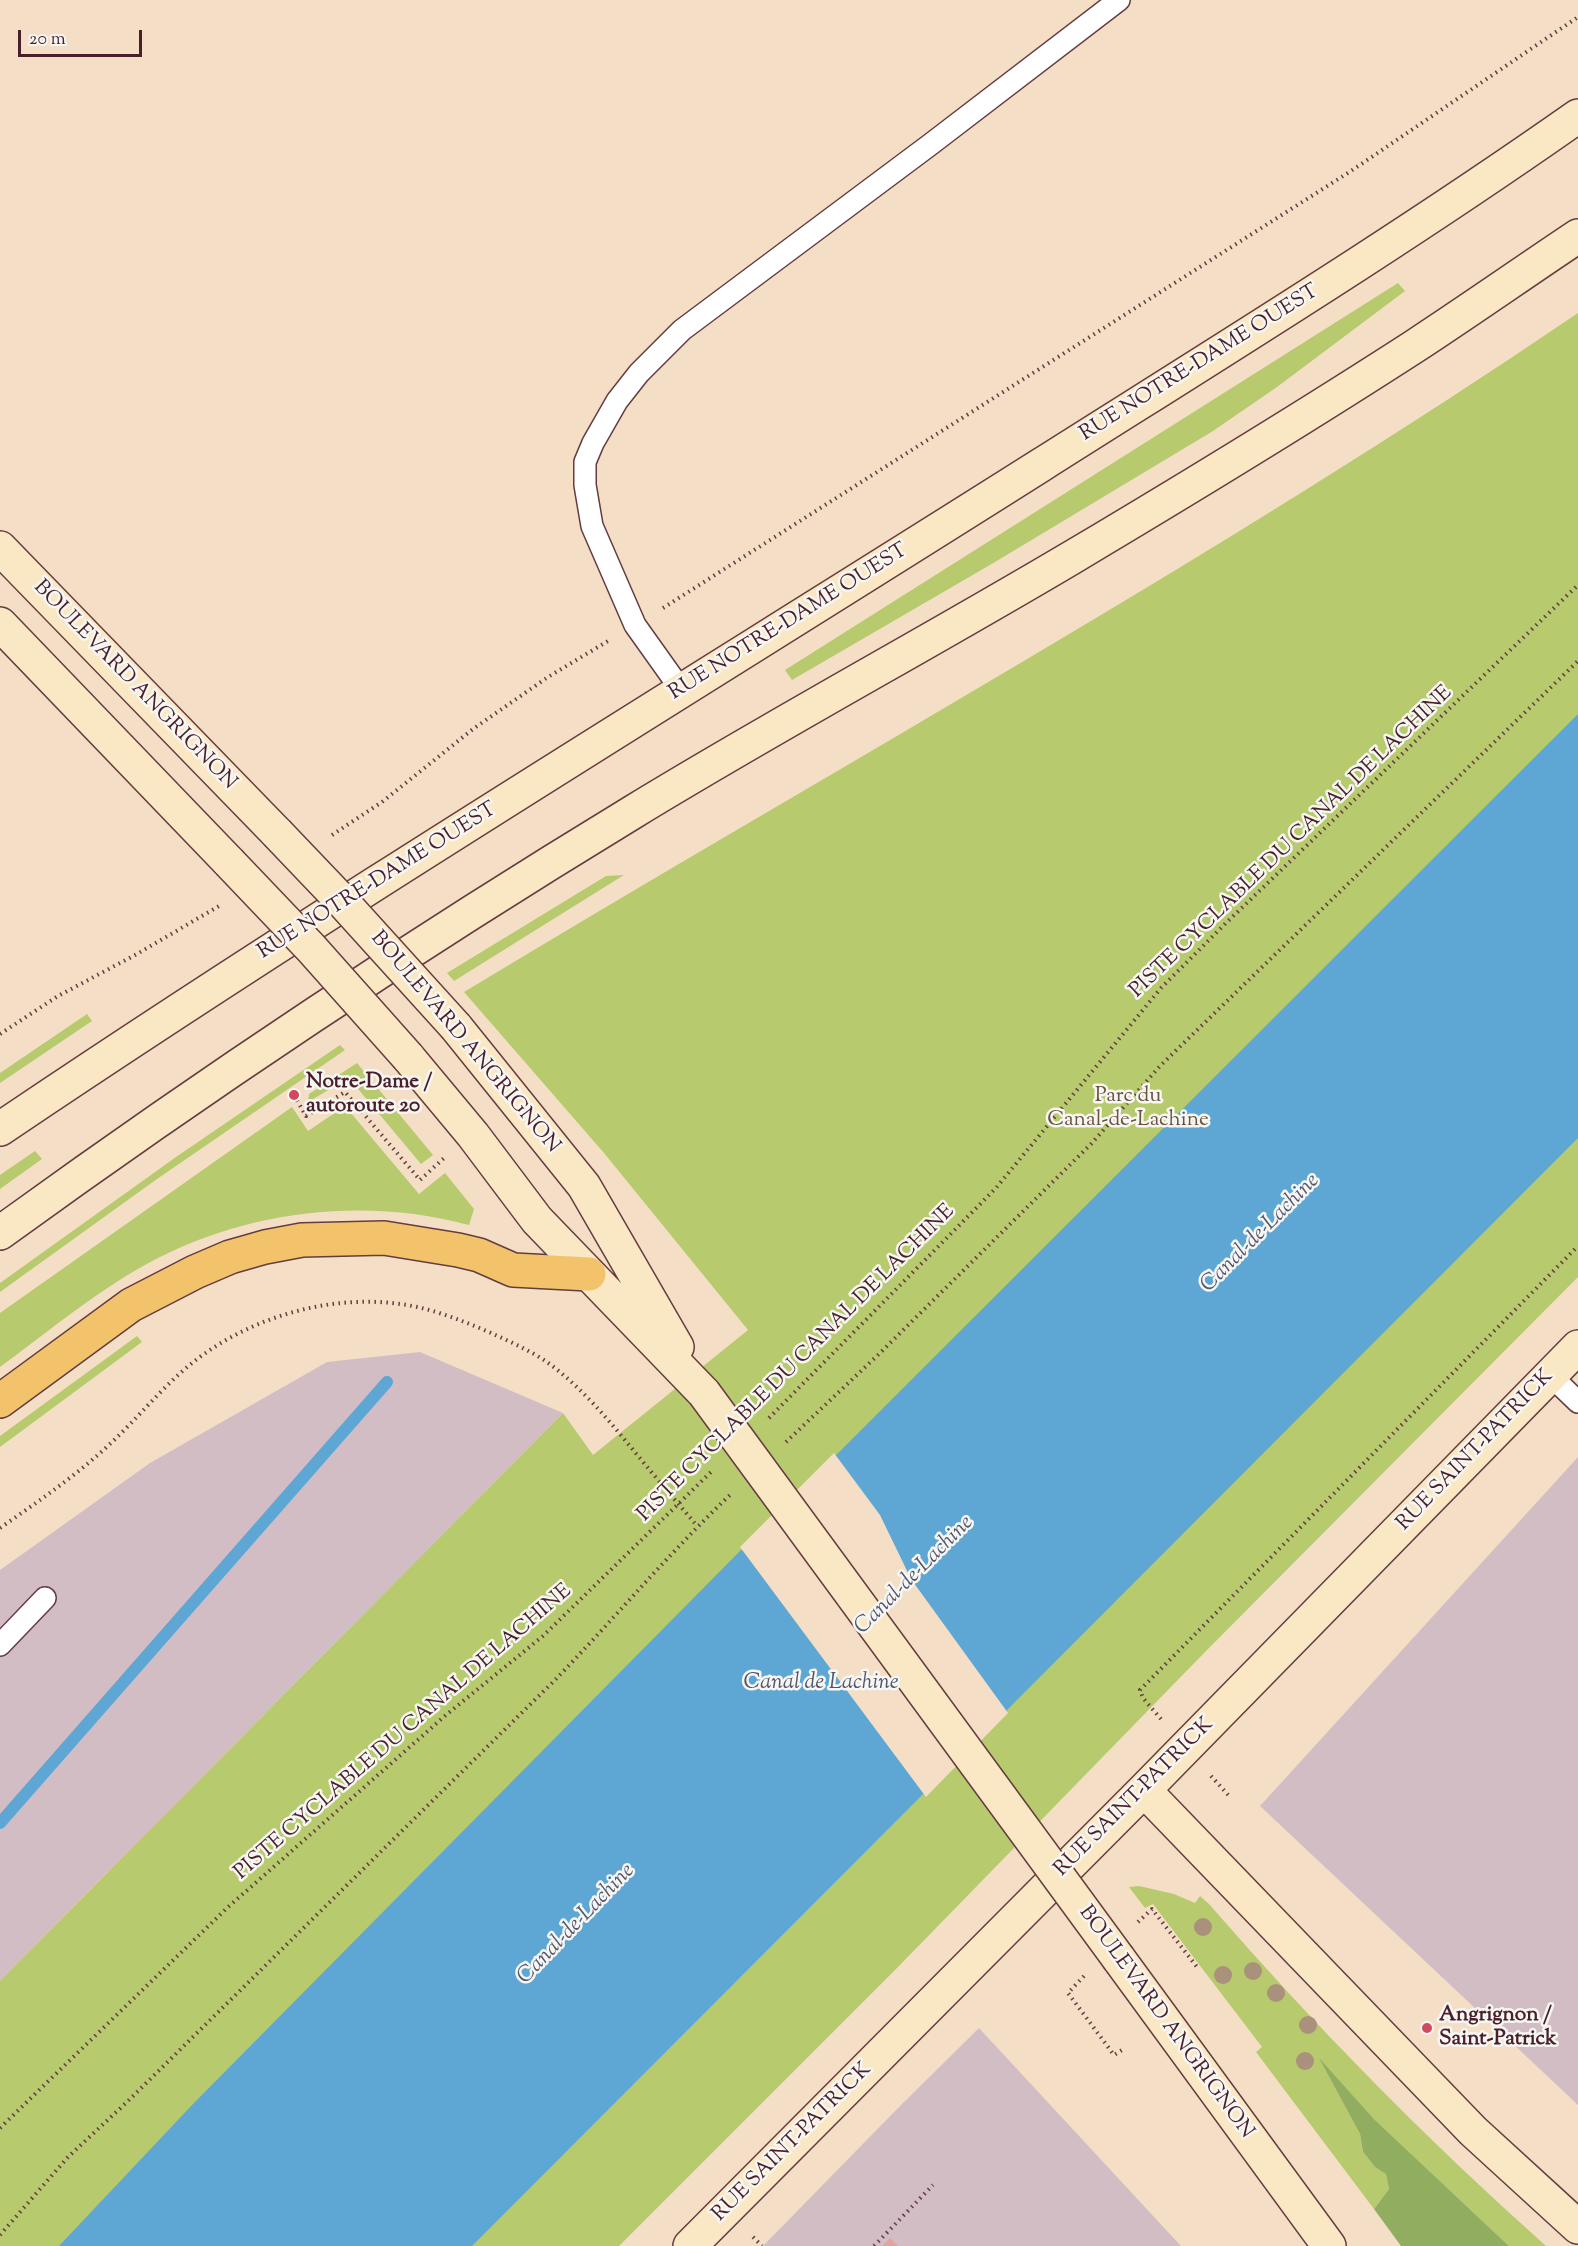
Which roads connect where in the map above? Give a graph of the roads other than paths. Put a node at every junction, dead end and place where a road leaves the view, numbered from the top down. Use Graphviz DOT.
graph roads {
  1 [pos="1119,0"];
  2 [pos="1578,117"];
  3 [pos="1578,236"];
  4 [pos="0,548"];
  5 [pos="0,624"];
  6 [pos="682,691"];
  7 [pos="0,1129"];
  8 [pos="0,1233"];
  9 [pos="589,1274"];
  10 [pos="1578,1347"];
  11 [pos="1550,1375"];
  12 [pos="704,1393"];
  13 [pos="0,1401"];
  14 [pos="1578,1402"];
  15 [pos="45,1598"];
  16 [pos="0,1645"];
  17 [pos="1144,1790"];
  18 [pos="1578,2227"];
  19 [pos="690,2246"];
  20 [pos="1329,2246"];
  1 -- 6 [label="lane"];
  2 -- 6 [label="main road, RUE NOTRE-DAME OUEST"];
  3 -- 8 [label="main road"];
  4 -- 12 [label="main road, BOULEVARD ANGRIGNON, bridge"];
  5 -- 9 [label="main road, BOULEVARD ANGRIGNON, bridge"];
  6 -- 7 [label="main road, RUE NOTRE-DAME OUEST"];
  9 -- 12 [label="main road, BOULEVARD ANGRIGNON"];
  9 -- 13 [label="main road"];
  10 -- 11 [label="main road, RUE SAINT-PATRICK"];
  11 -- 14 [label="lane"];
  11 -- 17 [label="main road, RUE SAINT-PATRICK"];
  12 -- 20 [label="main road, BOULEVARD ANGRIGNON, bridge"];
  15 -- 16 [label="lane"];
  17 -- 18 [label="main road"];
  17 -- 19 [label="main road, RUE SAINT-PATRICK"];
}
